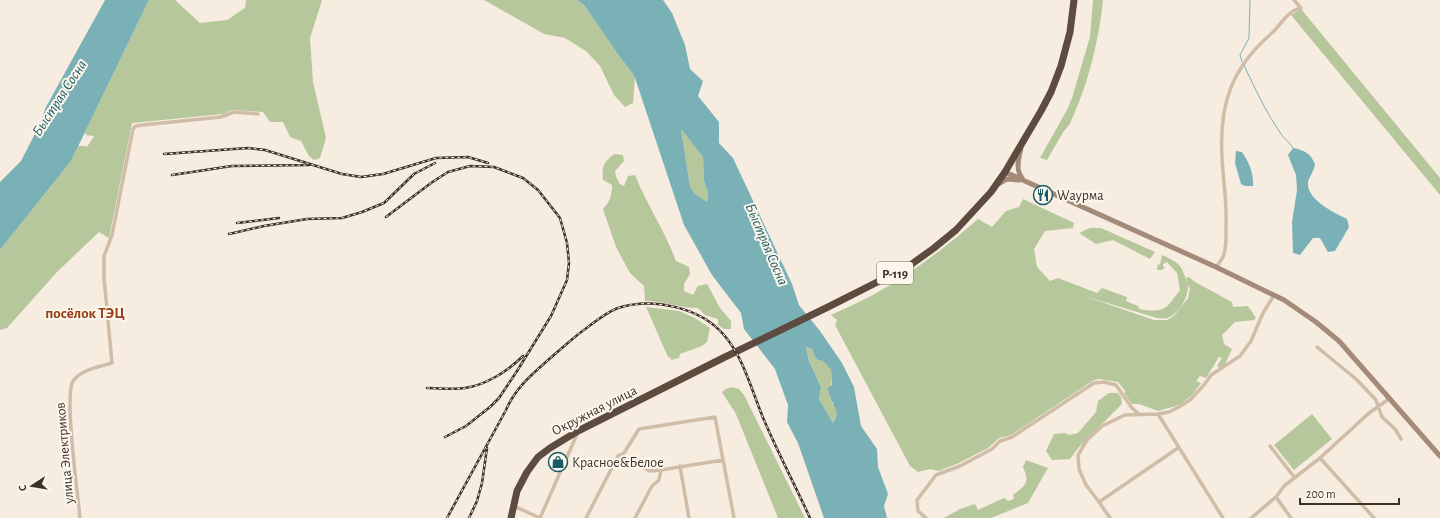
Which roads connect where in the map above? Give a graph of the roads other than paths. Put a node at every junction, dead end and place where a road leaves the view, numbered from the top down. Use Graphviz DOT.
graph roads {
  1 [pos="1074,0"];
  2 [pos="1294,0"];
  3 [pos="258,114"];
  4 [pos="1022,145"];
  5 [pos="1005,172"];
  6 [pos="1024,180"];
  7 [pos="996,185"];
  8 [pos="1216,267"];
  9 [pos="1274,295"];
  10 [pos="1317,347"];
  11 [pos="1390,398"];
  12 [pos="1379,407"];
  13 [pos="1158,414"];
  14 [pos="1140,415"];
  15 [pos="578,432"];
  16 [pos="1401,439"];
  17 [pos="1270,446"];
  18 [pos="1178,448"];
  19 [pos="620,456"];
  20 [pos="1440,456"];
  21 [pos="1320,458"];
  22 [pos="723,460"];
  23 [pos="680,466"];
  24 [pos="661,470"];
  25 [pos="1295,478"];
  26 [pos="1276,498"];
  27 [pos="1099,502"];
  28 [pos="513,505"];
  29 [pos="80,518"];
  30 [pos="511,518"];
  31 [pos="540,518"];
  32 [pos="586,518"];
  33 [pos="635,518"];
  34 [pos="689,518"];
  35 [pos="734,518"];
  36 [pos="926,518"];
  37 [pos="1110,518"];
  38 [pos="1223,518"];
  39 [pos="1251,518"];
  40 [pos="1291,518"];
  41 [pos="1374,518"];
  1 -- 4 [label="highway, Р-119"];
  2 -- 8 [label="street"];
  3 -- 29 [label="street, улица Электриков"];
  4 -- 5 [label="highway, Р-119"];
  4 -- 6 [label="main road"];
  5 -- 6 [label="main road"];
  5 -- 7 [label="highway, Р-119"];
  6 -- 7 [label="main road"];
  6 -- 8 [label="main road"];
  7 -- 15 [label="highway, Окружная улица / Р-119"];
  8 -- 9 [label="main road"];
  9 -- 11 [label="main road"];
  9 -- 13 [label="street"];
  10 -- 12 [label="street"];
  11 -- 12 [label="street"];
  11 -- 20 [label="main road"];
  12 -- 16 [label="street"];
  12 -- 21 [label="street"];
  13 -- 14 [label="street"];
  13 -- 18 [label="street"];
  14 -- 27 [label="street"];
  14 -- 36 [label="street"];
  15 -- 28 [label="highway, Окружная улица / Р-119"];
  15 -- 31 [label="street"];
  17 -- 25 [label="street"];
  18 -- 27 [label="street"];
  18 -- 38 [label="street"];
  19 -- 22 [label="street"];
  19 -- 24 [label="street"];
  19 -- 32 [label="street"];
  21 -- 25 [label="street"];
  21 -- 41 [label="street"];
  22 -- 23 [label="street"];
  22 -- 35 [label="street"];
  23 -- 24 [label="street"];
  23 -- 34 [label="street"];
  24 -- 33 [label="street"];
  25 -- 26 [label="street"];
  26 -- 39 [label="street"];
  26 -- 40 [label="street"];
  27 -- 37 [label="street"];
  28 -- 30 [label="highway, Окружная улица / Р-119"];
  28 -- 31 [label="street"];
}
